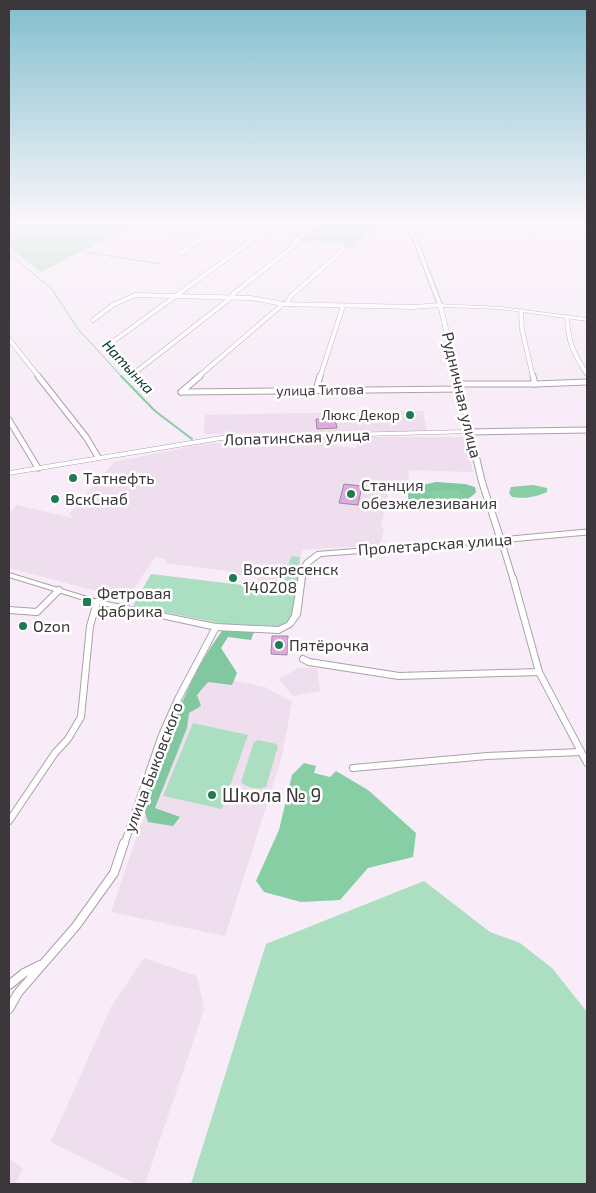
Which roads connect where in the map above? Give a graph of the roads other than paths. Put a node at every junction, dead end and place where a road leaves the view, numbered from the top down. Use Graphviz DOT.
graph roads {
  1 [pos="199,279"];
  2 [pos="253,279"];
  3 [pos="310,279"];
  4 [pos="430,279"];
  5 [pos="175,296"];
  6 [pos="232,297"];
  7 [pos="283,304"];
  8 [pos="289,304"];
  9 [pos="440,305"];
  10 [pos="343,306"];
  11 [pos="521,311"];
  12 [pos="567,317"];
  13 [pos="93,320"];
  14 [pos="587,320"];
  15 [pos="9,339"];
  16 [pos="111,343"];
  17 [pos="137,371"];
  18 [pos="587,374"];
  19 [pos="587,382"];
  20 [pos="535,384"];
  21 [pos="460,386"];
  22 [pos="316,390"];
  23 [pos="9,420"];
  24 [pos="587,430"];
  25 [pos="470,432"];
  26 [pos="98,457"];
  27 [pos="38,468"];
  28 [pos="9,473"];
  29 [pos="587,532"];
  30 [pos="501,540"];
  31 [pos="9,575"];
  32 [pos="58,590"];
  33 [pos="97,602"];
  34 [pos="9,610"];
  35 [pos="216,627"];
  36 [pos="303,659"];
  37 [pos="538,672"];
  38 [pos="581,752"];
  39 [pos="587,763"];
  40 [pos="353,768"];
  41 [pos="9,821"];
  42 [pos="43,964"];
  43 [pos="9,985"];
  44 [pos="9,1009"];
  1 -- 5 [label="street"];
  2 -- 6 [label="street"];
  3 -- 8 [label="street"];
  4 -- 9 [label="street, Рудничная улица"];
  5 -- 6 [label="street"];
  5 -- 13 [label="street"];
  5 -- 16 [label="street"];
  6 -- 7 [label="street"];
  6 -- 17 [label="street"];
  7 -- 8 [label="street"];
  7 -- 22 [label="street, улица Титова"];
  8 -- 10 [label="street"];
  9 -- 10 [label="street"];
  9 -- 11 [label="main road"];
  9 -- 21 [label="main road, Рудничная улица"];
  10 -- 22 [label="street"];
  11 -- 12 [label="main road"];
  11 -- 20 [label="street"];
  12 -- 14 [label="main road"];
  12 -- 18 [label="street"];
  15 -- 26 [label="street"];
  19 -- 20 [label="street, улица Титова"];
  20 -- 21 [label="street, улица Титова"];
  21 -- 22 [label="street, улица Титова"];
  21 -- 25 [label="main road, Рудничная улица"];
  23 -- 27 [label="street"];
  24 -- 25 [label="street, Лопатинская улица"];
  25 -- 26 [label="main road, Лопатинская улица"];
  25 -- 30 [label="street, Рудничная улица"];
  26 -- 27 [label="main road, Лопатинская улица"];
  27 -- 28 [label="main road, Лопатинская улица"];
  29 -- 30 [label="street, Пролетарская улица"];
  30 -- 35 [label="street, Пролетарская улица"];
  30 -- 37 [label="street, Рудничная улица"];
  31 -- 32 [label="street"];
  32 -- 33 [label="street"];
  32 -- 34 [label="street"];
  33 -- 35 [label="street"];
  33 -- 41 [label="street"];
  35 -- 42 [label="street, улица Быковского"];
  36 -- 37 [label="street"];
  37 -- 38 [label="street, Рудничная улица"];
  38 -- 39 [label="street, Рудничная улица"];
  38 -- 40 [label="street"];
  42 -- 43 [label="street"];
  42 -- 44 [label="street, улица Быковского"];
}
